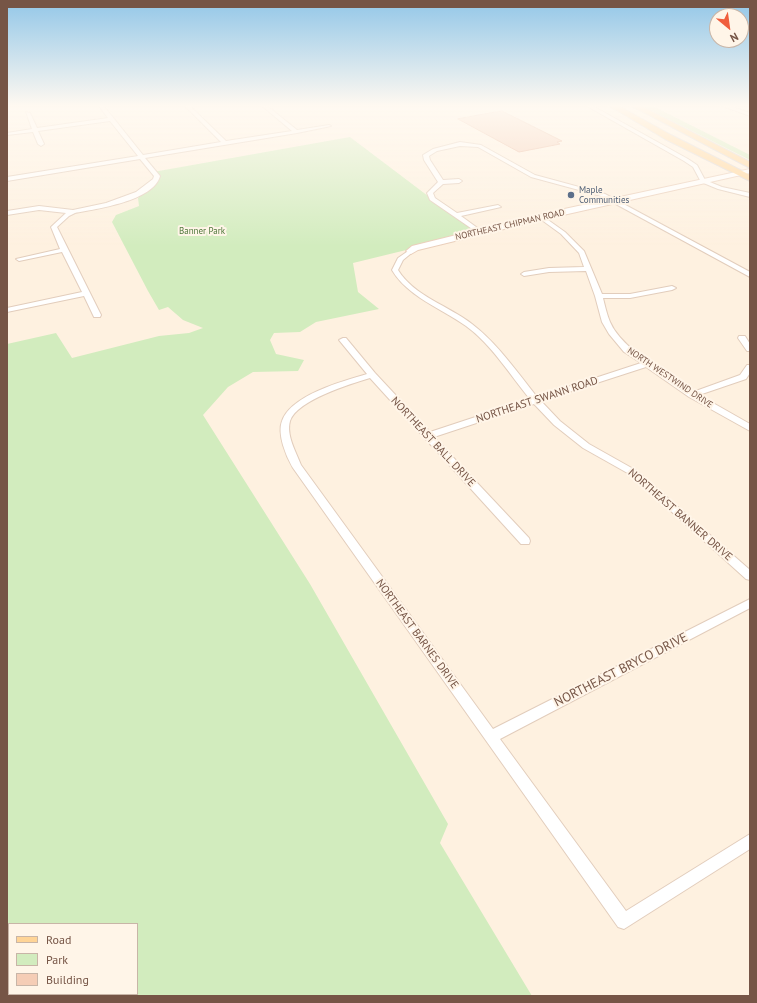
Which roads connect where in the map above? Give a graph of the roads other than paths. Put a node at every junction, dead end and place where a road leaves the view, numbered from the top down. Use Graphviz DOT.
graph roads {
  1 [pos="136,152"];
  2 [pos="172,152"];
  3 [pos="433,152"];
  4 [pos="489,152"];
  5 [pos="671,152"];
  6 [pos="697,152"];
  7 [pos="724,152"];
  8 [pos="140,157"];
  9 [pos="750,165"];
  10 [pos="750,171"];
  11 [pos="739,173"];
  12 [pos="750,178"];
  13 [pos="7,179"];
  14 [pos="459,181"];
  15 [pos="703,181"];
  16 [pos="441,182"];
  17 [pos="750,195"];
  18 [pos="614,201"];
  19 [pos="498,207"];
  20 [pos="73,212"];
  21 [pos="7,213"];
  22 [pos="456,215"];
  23 [pos="541,217"];
  24 [pos="480,232"];
  25 [pos="64,250"];
  26 [pos="411,251"];
  27 [pos="19,259"];
  28 [pos="589,269"];
  29 [pos="524,274"];
  30 [pos="750,275"];
  31 [pos="672,288"];
  32 [pos="86,293"];
  33 [pos="599,296"];
  34 [pos="7,310"];
  35 [pos="97,315"];
  36 [pos="742,338"];
  37 [pos="343,340"];
  38 [pos="750,349"];
  39 [pos="647,364"];
  40 [pos="750,367"];
  41 [pos="372,375"];
  42 [pos="692,394"];
  43 [pos="536,401"];
  44 [pos="750,428"];
  45 [pos="427,436"];
  46 [pos="525,541"];
  47 [pos="750,576"];
  48 [pos="750,603"];
  49 [pos="491,737"];
  50 [pos="750,841"];
  1 -- 8 [label="street"];
  2 -- 8 [label="street"];
  3 -- 16 [label="street"];
  4 -- 18 [label="street"];
  5 -- 15 [label="street"];
  6 -- 11 [label="main road"];
  7 -- 9 [label="main road"];
  8 -- 13 [label="street"];
  8 -- 20 [label="street"];
  10 -- 11 [label="street, NORTHEAST CHIPMAN ROAD"];
  11 -- 12 [label="main road"];
  11 -- 15 [label="street, NORTHEAST CHIPMAN ROAD"];
  14 -- 16 [label="street"];
  15 -- 17 [label="street"];
  15 -- 18 [label="street, NORTHEAST CHIPMAN ROAD"];
  16 -- 22 [label="street"];
  18 -- 23 [label="street, NORTHEAST CHIPMAN ROAD"];
  18 -- 30 [label="street"];
  19 -- 22 [label="street"];
  20 -- 21 [label="street"];
  20 -- 25 [label="street"];
  22 -- 24 [label="street"];
  23 -- 24 [label="street, NORTHEAST CHIPMAN ROAD"];
  23 -- 28 [label="street, NORTH WESTWIND DRIVE"];
  24 -- 26 [label="street, NORTHEAST CHIPMAN ROAD"];
  25 -- 27 [label="street"];
  25 -- 32 [label="street"];
  26 -- 43 [label="street, NORTHEAST BANNER DRIVE"];
  28 -- 29 [label="street"];
  28 -- 33 [label="street, NORTH WESTWIND DRIVE"];
  31 -- 33 [label="street"];
  32 -- 34 [label="street"];
  32 -- 35 [label="street"];
  33 -- 39 [label="street, NORTH WESTWIND DRIVE"];
  36 -- 38 [label="street"];
  37 -- 41 [label="street, NORTHEAST BALL DRIVE"];
  39 -- 42 [label="street, NORTH WESTWIND DRIVE"];
  39 -- 43 [label="street, NORTHEAST SWANN ROAD"];
  40 -- 42 [label="street"];
  41 -- 45 [label="street, NORTHEAST BALL DRIVE"];
  41 -- 49 [label="street, NORTHEAST BARNES DRIVE"];
  42 -- 44 [label="street, NORTH WESTWIND DRIVE"];
  43 -- 45 [label="street, NORTHEAST SWANN ROAD"];
  43 -- 47 [label="street, NORTHEAST BANNER DRIVE"];
  45 -- 46 [label="street, NORTHEAST BALL DRIVE"];
  48 -- 49 [label="street, NORTHEAST BRYCO DRIVE"];
  49 -- 50 [label="street, NORTHEAST BARNES DRIVE"];
}
